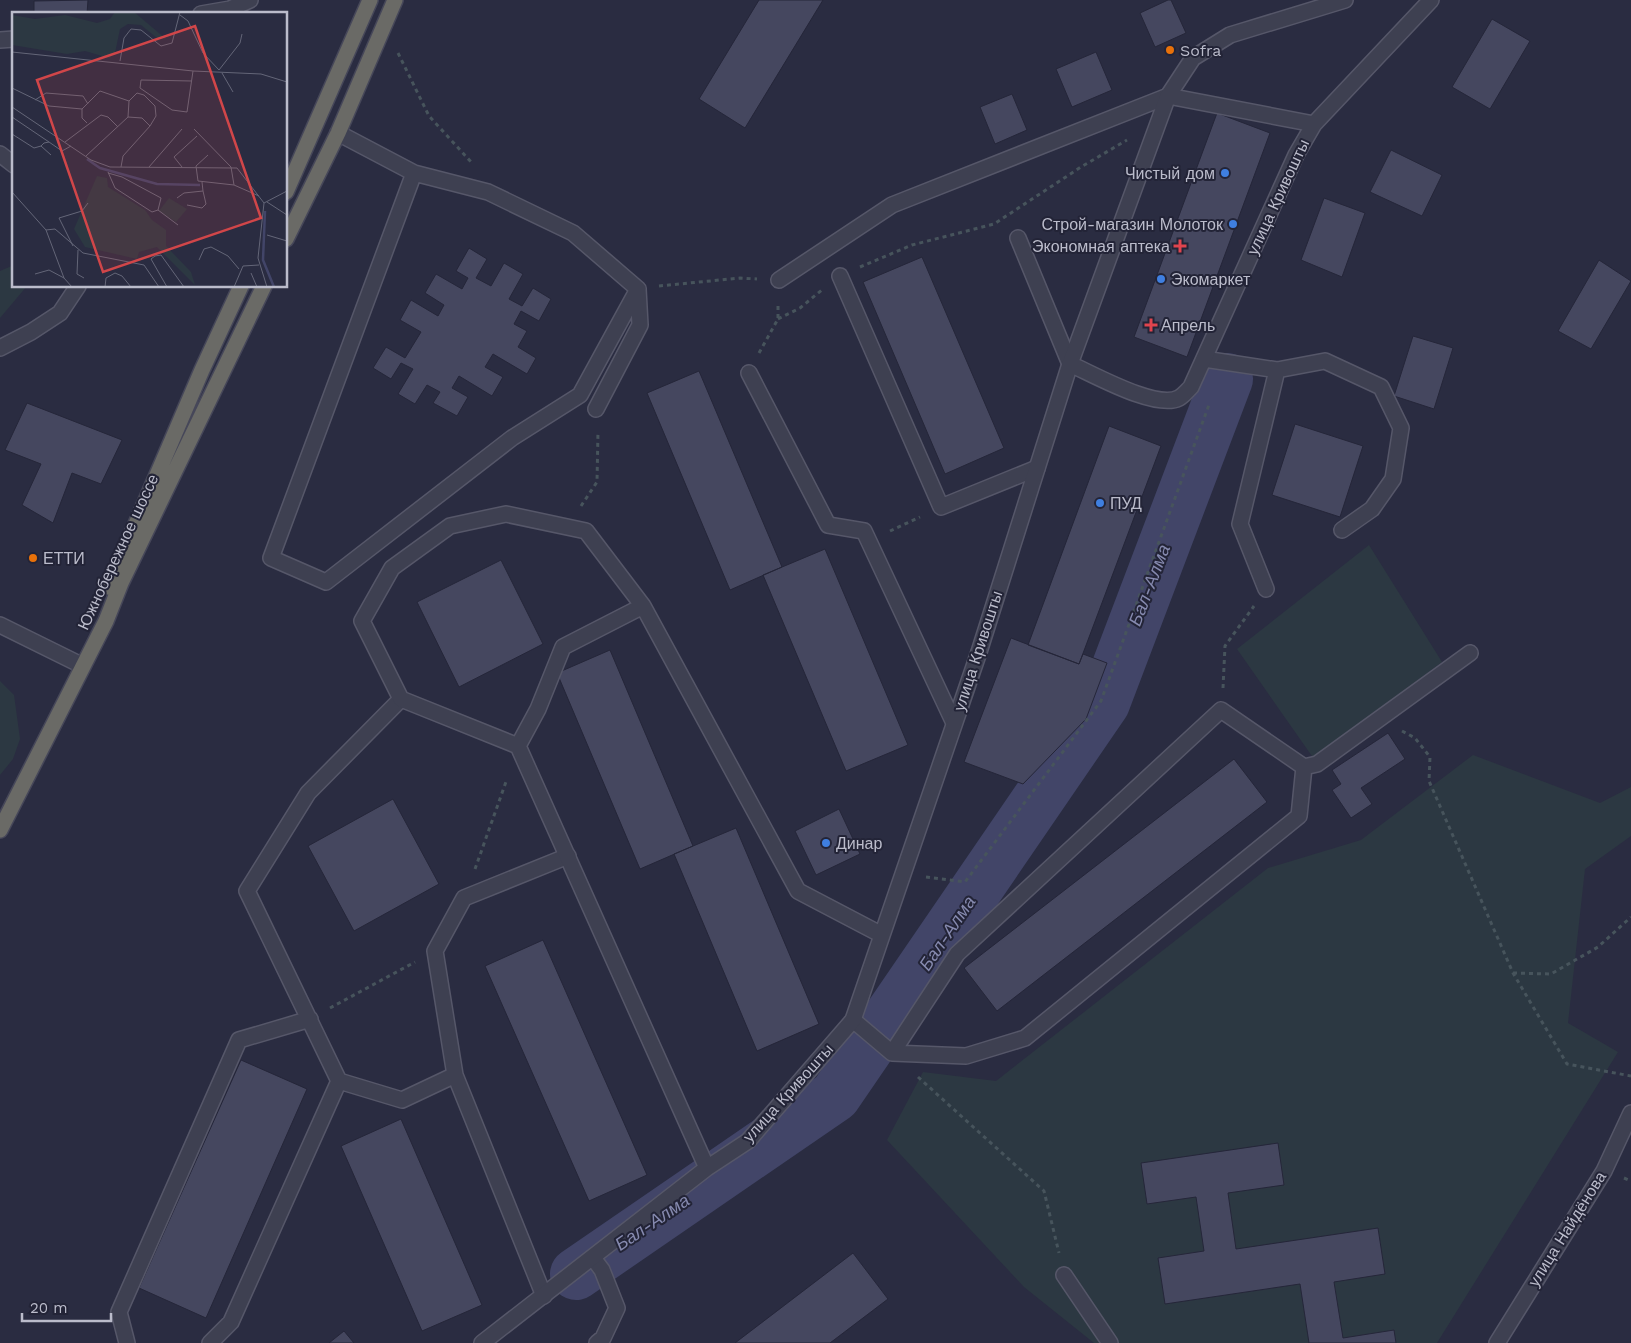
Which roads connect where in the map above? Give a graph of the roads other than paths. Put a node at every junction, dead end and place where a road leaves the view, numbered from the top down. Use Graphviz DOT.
graph roads {
  1 [pos="250,0"];
  2 [pos="370,0"];
  3 [pos="395,0"];
  4 [pos="1345,0"];
  5 [pos="1431,0"];
  6 [pos="213,12"];
  7 [pos="1168,96"];
  8 [pos="1314,124"];
  9 [pos="338,133"];
  10 [pos="0,154"];
  11 [pos="12,163"];
  12 [pos="414,173"];
  13 [pos="288,187"];
  14 [pos="288,235"];
  15 [pos="1018,238"];
  16 [pos="840,276"];
  17 [pos="780,280"];
  18 [pos="77,288"];
  19 [pos="240,288"];
  20 [pos="263,288"];
  21 [pos="638,289"];
  22 [pos="0,348"];
  23 [pos="1204,359"];
  24 [pos="1070,364"];
  25 [pos="1277,370"];
  26 [pos="749,373"];
  27 [pos="596,410"];
  28 [pos="1037,468"];
  29 [pos="1342,530"];
  30 [pos="1266,589"];
  31 [pos="643,606"];
  32 [pos="104,614"];
  33 [pos="0,625"];
  34 [pos="1470,653"];
  35 [pos="75,662"];
  36 [pos="401,699"];
  37 [pos="954,723"];
  38 [pos="518,746"];
  39 [pos="1304,767"];
  40 [pos="0,814"];
  41 [pos="0,830"];
  42 [pos="568,856"];
  43 [pos="882,935"];
  44 [pos="310,1019"];
  45 [pos="854,1021"];
  46 [pos="892,1053"];
  47 [pos="455,1075"];
  48 [pos="339,1081"];
  49 [pos="1631,1113"];
  50 [pos="707,1168"];
  51 [pos="598,1264"];
  52 [pos="1064,1275"];
  53 [pos="544,1296"];
  54 [pos="127,1343"];
  55 [pos="210,1343"];
  56 [pos="482,1343"];
  57 [pos="597,1343"];
  58 [pos="1110,1343"];
  59 [pos="1497,1343"];
  1 -- 6 [label="street"];
  2 -- 13 [label="highway"];
  3 -- 9 [label="highway"];
  4 -- 7 [label="street, улица Кривошты"];
  5 -- 8 [label="street, улица Кривошты"];
  7 -- 8 [label="street"];
  7 -- 17 [label="street"];
  7 -- 24 [label="street, улица Кривошты"];
  8 -- 23 [label="street, улица Кривошты"];
  9 -- 12 [label="street"];
  9 -- 14 [label="highway"];
  10 -- 11 [label="street"];
  12 -- 21 [label="street"];
  12 -- 21 [label="street"];
  15 -- 24 [label="street"];
  16 -- 28 [label="street"];
  18 -- 22 [label="street"];
  19 -- 32 [label="highway, Южнобережное шоссе"];
  20 -- 32 [label="highway, Южнобережное шоссе"];
  21 -- 27 [label="street"];
  23 -- 24 [label="street, улица Кривошты"];
  23 -- 25 [label="street"];
  24 -- 28 [label="street, улица Кривошты"];
  25 -- 29 [label="street"];
  25 -- 30 [label="street"];
  26 -- 37 [label="street"];
  28 -- 37 [label="street, улица Кривошты"];
  31 -- 36 [label="street"];
  31 -- 38 [label="street"];
  31 -- 43 [label="street"];
  32 -- 35 [label="highway, Южнобережное шоссе"];
  32 -- 41 [label="highway, Южнобережное шоссе"];
  33 -- 35 [label="street"];
  34 -- 39 [label="street"];
  35 -- 40 [label="highway, Южнобережное шоссе"];
  36 -- 38 [label="street"];
  36 -- 44 [label="street"];
  37 -- 43 [label="street, улица Кривошты"];
  38 -- 42 [label="street"];
  39 -- 46 [label="street"];
  39 -- 46 [label="street"];
  42 -- 47 [label="street"];
  42 -- 50 [label="street"];
  43 -- 45 [label="street, улица Кривошты"];
  44 -- 48 [label="street"];
  44 -- 54 [label="street"];
  45 -- 46 [label="street"];
  45 -- 50 [label="street, улица Кривошты"];
  47 -- 48 [label="street"];
  47 -- 53 [label="street"];
  48 -- 55 [label="street"];
  49 -- 59 [label="street, улица Найдёнова"];
  50 -- 51 [label="street, улица Кривошты"];
  51 -- 53 [label="street, улица Кривошты"];
  51 -- 57 [label="street"];
  52 -- 58 [label="street"];
  53 -- 56 [label="street, улица Кривошты"];
}
